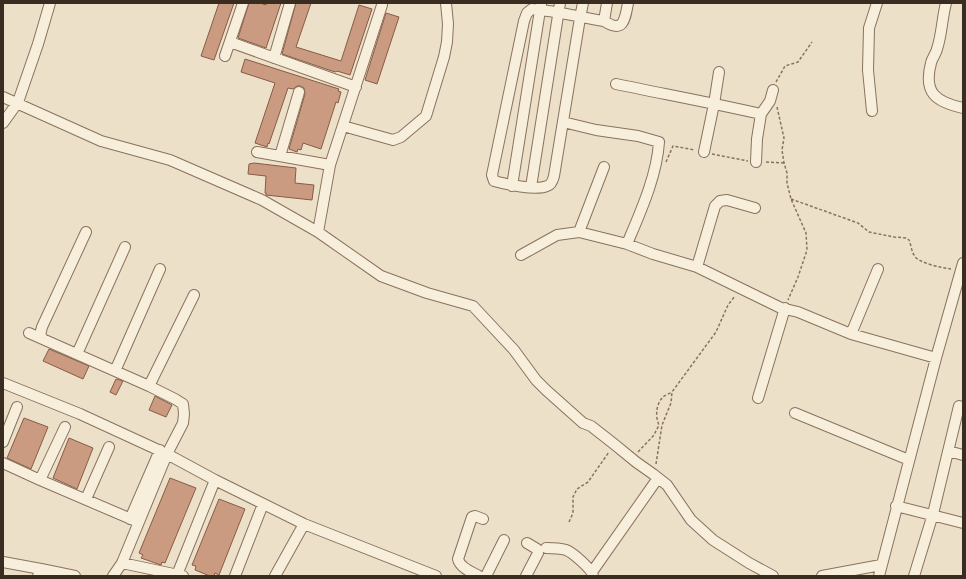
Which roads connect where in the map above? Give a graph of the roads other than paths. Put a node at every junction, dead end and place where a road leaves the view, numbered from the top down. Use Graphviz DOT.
graph roads {
  1 [pos="50,3"];
  2 [pos="243,3"];
  3 [pos="290,3"];
  4 [pos="382,3"];
  5 [pos="446,3"];
  6 [pos="583,3"];
  7 [pos="607,3"];
  8 [pos="628,3"];
  9 [pos="877,3"];
  10 [pos="946,3"];
  11 [pos="540,6"];
  12 [pos="559,8"];
  13 [pos="580,18"];
  14 [pos="604,21"];
  15 [pos="230,42"];
  16 [pos="225,56"];
  17 [pos="274,58"];
  18 [pos="719,72"];
  19 [pos="616,84"];
  20 [pos="356,87"];
  21 [pos="773,90"];
  22 [pos="299,92"];
  23 [pos="3,96"];
  24 [pos="18,102"];
  25 [pos="714,104"];
  26 [pos="963,108"];
  27 [pos="872,111"];
  28 [pos="761,114"];
  29 [pos="563,122"];
  30 [pos="3,123"];
  31 [pos="343,126"];
  32 [pos="257,152"];
  33 [pos="704,152"];
  34 [pos="280,156"];
  35 [pos="756,162"];
  36 [pos="330,165"];
  37 [pos="604,167"];
  38 [pos="512,186"];
  39 [pos="531,187"];
  40 [pos="755,208"];
  41 [pos="86,232"];
  42 [pos="318,232"];
  43 [pos="579,232"];
  44 [pos="627,244"];
  45 [pos="125,247"];
  46 [pos="521,255"];
  47 [pos="697,267"];
  48 [pos="962,267"];
  49 [pos="160,269"];
  50 [pos="878,269"];
  51 [pos="194,295"];
  52 [pos="783,308"];
  53 [pos="29,333"];
  54 [pos="852,334"];
  55 [pos="43,339"];
  56 [pos="77,354"];
  57 [pos="936,358"];
  58 [pos="115,371"];
  59 [pos="3,383"];
  60 [pos="149,386"];
  61 [pos="758,398"];
  62 [pos="17,407"];
  63 [pos="963,407"];
  64 [pos="795,413"];
  65 [pos="65,427"];
  66 [pos="3,442"];
  67 [pos="109,447"];
  68 [pos="948,451"];
  69 [pos="164,452"];
  70 [pos="963,455"];
  71 [pos="909,460"];
  72 [pos="3,463"];
  73 [pos="656,476"];
  74 [pos="40,480"];
  75 [pos="215,480"];
  76 [pos="86,499"];
  77 [pos="264,504"];
  78 [pos="896,506"];
  79 [pos="932,514"];
  80 [pos="483,519"];
  81 [pos="134,521"];
  82 [pos="963,522"];
  83 [pos="304,524"];
  84 [pos="504,540"];
  85 [pos="527,543"];
  86 [pos="546,548"];
  87 [pos="3,562"];
  88 [pos="122,563"];
  89 [pos="881,565"];
  90 [pos="39,572"];
  91 [pos="592,574"];
  92 [pos="180,575"];
  93 [pos="916,575"];
  94 [pos="75,576"];
  95 [pos="113,576"];
  96 [pos="235,576"];
  97 [pos="275,576"];
  98 [pos="436,576"];
  99 [pos="479,576"];
  100 [pos="486,576"];
  101 [pos="526,576"];
  102 [pos="774,576"];
  103 [pos="822,576"];
  104 [pos="879,576"];
  1 -- 24 [label="street"];
  2 -- 15 [label="street"];
  3 -- 17 [label="street"];
  4 -- 20 [label="street"];
  5 -- 31 [label="street"];
  6 -- 13 [label="street"];
  7 -- 14 [label="street"];
  8 -- 14 [label="street"];
  9 -- 27 [label="street"];
  10 -- 26 [label="street"];
  11 -- 12 [label="street"];
  11 -- 38 [label="street"];
  11 -- 38 [label="street"];
  12 -- 13 [label="street"];
  12 -- 39 [label="street"];
  13 -- 14 [label="street"];
  13 -- 29 [label="street"];
  15 -- 16 [label="street"];
  15 -- 17 [label="street"];
  17 -- 20 [label="street"];
  18 -- 25 [label="street"];
  19 -- 25 [label="street"];
  20 -- 31 [label="street"];
  21 -- 28 [label="street"];
  22 -- 34 [label="street"];
  23 -- 24 [label="street"];
  24 -- 30 [label="street"];
  24 -- 42 [label="street"];
  25 -- 28 [label="street"];
  25 -- 33 [label="street"];
  28 -- 35 [label="street"];
  29 -- 39 [label="street"];
  29 -- 44 [label="street"];
  31 -- 36 [label="street"];
  32 -- 34 [label="street"];
  34 -- 36 [label="street"];
  36 -- 42 [label="street"];
  37 -- 43 [label="street"];
  38 -- 39 [label="street"];
  40 -- 47 [label="street"];
  41 -- 55 [label="street"];
  42 -- 73 [label="street"];
  43 -- 44 [label="street"];
  43 -- 46 [label="street"];
  44 -- 47 [label="street"];
  45 -- 56 [label="street"];
  47 -- 52 [label="street"];
  48 -- 57 [label="street"];
  49 -- 58 [label="street"];
  50 -- 54 [label="street"];
  51 -- 60 [label="street"];
  52 -- 54 [label="street"];
  52 -- 61 [label="street"];
  53 -- 55 [label="street"];
  54 -- 57 [label="street"];
  55 -- 56 [label="street"];
  56 -- 58 [label="street"];
  57 -- 71 [label="street"];
  58 -- 60 [label="street"];
  59 -- 69 [label="street"];
  60 -- 69 [label="street"];
  62 -- 66 [label="street"];
  63 -- 68 [label="street"];
  64 -- 71 [label="street"];
  65 -- 74 [label="street"];
  67 -- 76 [label="street"];
  68 -- 70 [label="street"];
  68 -- 79 [label="street"];
  69 -- 75 [label="street"];
  69 -- 81 [label="street"];
  71 -- 78 [label="street"];
  72 -- 74 [label="street"];
  73 -- 91 [label="street"];
  73 -- 102 [label="street"];
  74 -- 76 [label="street"];
  75 -- 77 [label="street"];
  75 -- 92 [label="street"];
  76 -- 81 [label="street"];
  77 -- 83 [label="street"];
  77 -- 96 [label="street"];
  78 -- 79 [label="street"];
  78 -- 89 [label="street"];
  79 -- 82 [label="street"];
  79 -- 93 [label="street"];
  80 -- 99 [label="street"];
  81 -- 88 [label="street"];
  83 -- 97 [label="street"];
  83 -- 98 [label="street"];
  84 -- 100 [label="street"];
  85 -- 101 [label="street"];
  86 -- 91 [label="street"];
  87 -- 90 [label="street"];
  88 -- 92 [label="street"];
  88 -- 95 [label="street"];
  89 -- 103 [label="street"];
  89 -- 104 [label="street"];
  90 -- 94 [label="street"];
}
